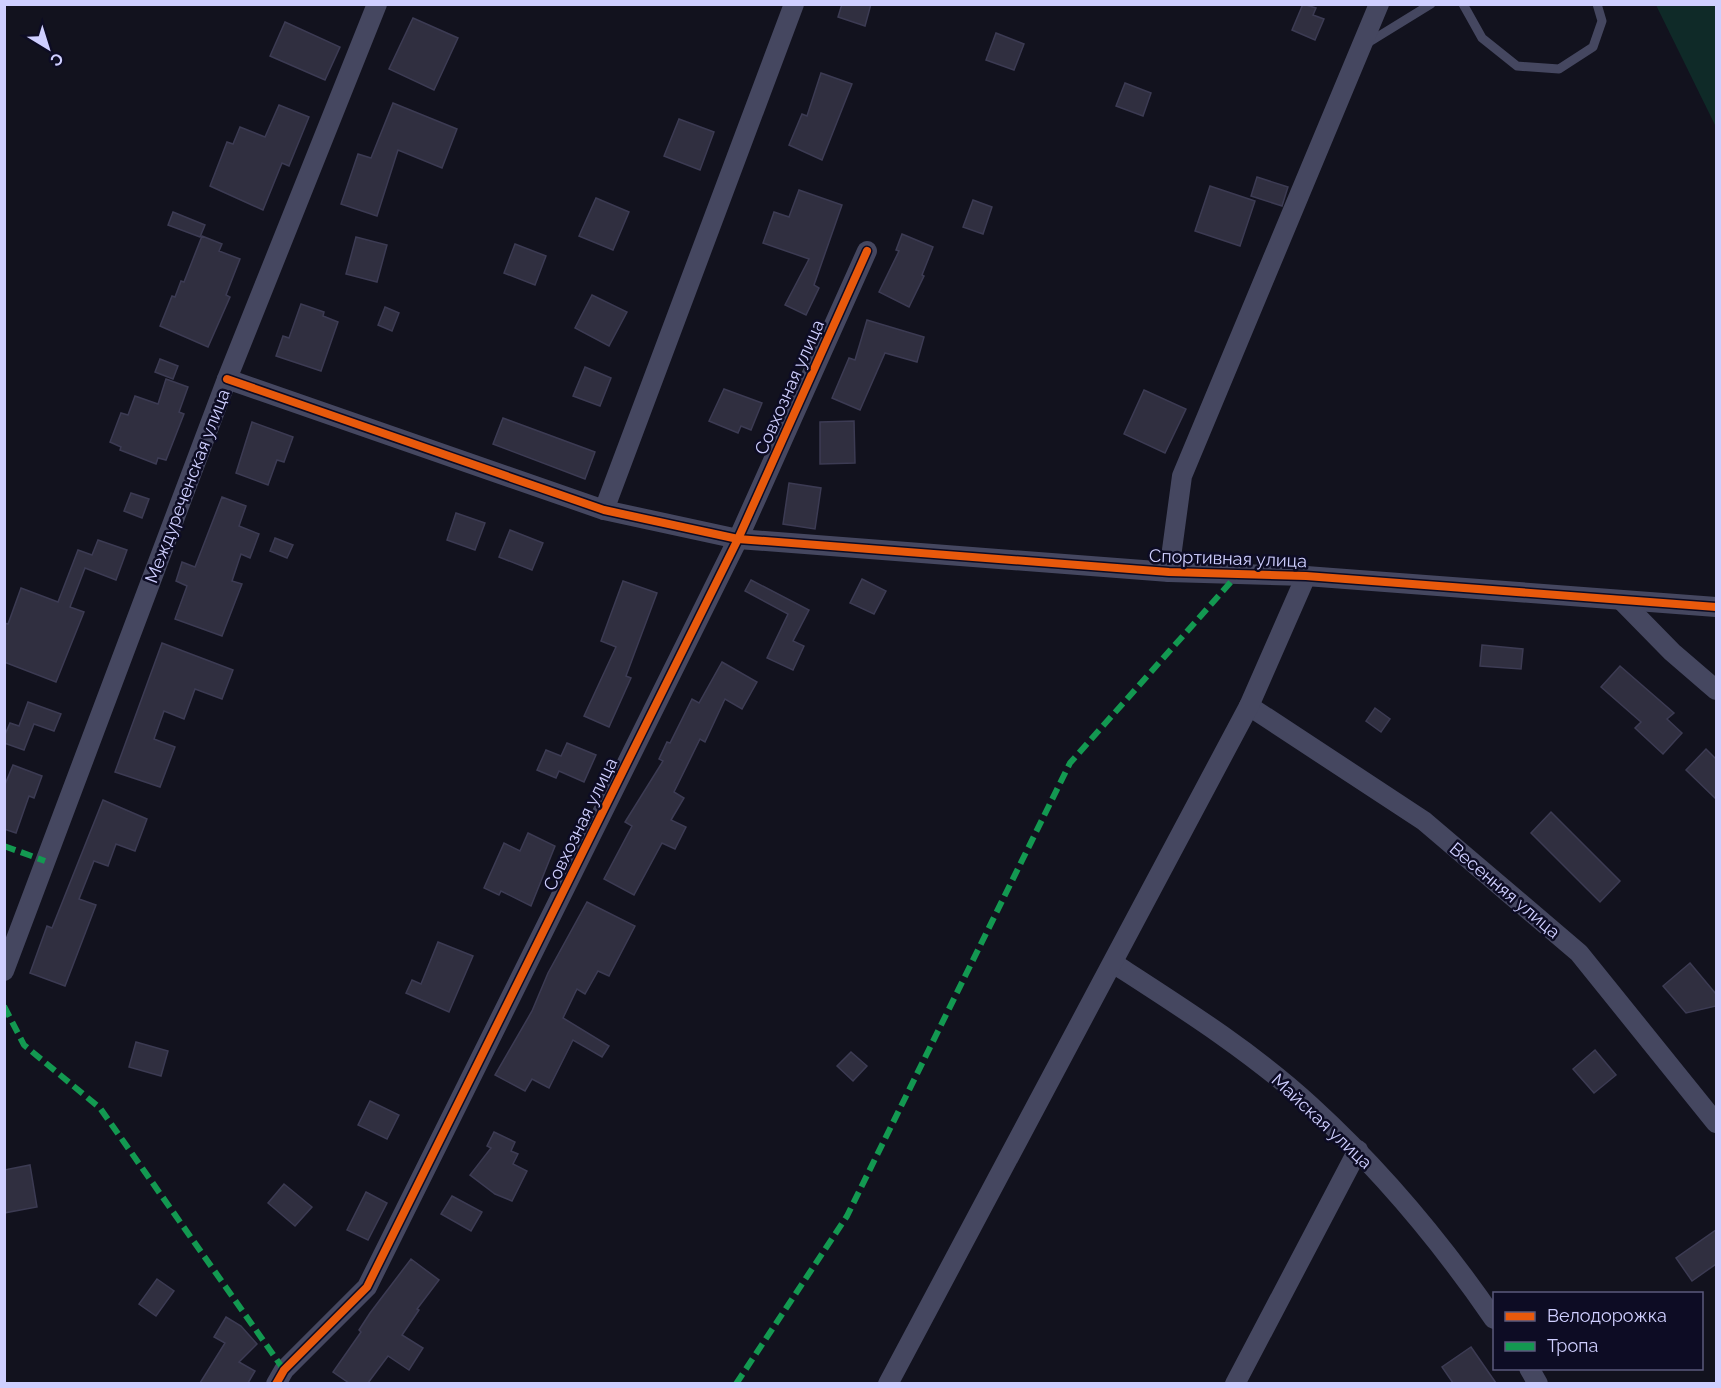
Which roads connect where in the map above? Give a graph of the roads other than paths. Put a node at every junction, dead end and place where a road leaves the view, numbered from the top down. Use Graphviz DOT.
graph roads {
  1 [pos="377,4"];
  2 [pos="794,4"];
  3 [pos="1379,4"];
  4 [pos="1431,4"];
  5 [pos="1463,4"];
  6 [pos="1597,4"];
  7 [pos="1363,46"];
  8 [pos="867,251"];
  9 [pos="227,379"];
  10 [pos="604,510"];
  11 [pos="738,539"];
  12 [pos="1169,572"];
  13 [pos="1306,576"];
  14 [pos="1621,600"];
  15 [pos="1716,608"];
  16 [pos="1716,690"];
  17 [pos="1249,706"];
  18 [pos="1113,963"];
  19 [pos="4,970"];
  20 [pos="1716,1123"];
  21 [pos="1358,1150"];
  22 [pos="1493,1317"];
  23 [pos="1530,1370"];
  24 [pos="276,1383"];
  25 [pos="888,1383"];
  26 [pos="1235,1383"];
  27 [pos="1538,1383"];
  1 -- 9 [label="street, Междуреченская улица"];
  2 -- 10 [label="street"];
  3 -- 7 [label="street"];
  4 -- 7 [label="lane"];
  5 -- 6 [label="lane"];
  7 -- 12 [label="street"];
  8 -- 11 [label="street, Совхозная улица"];
  9 -- 10 [label="street, Спортивная улица"];
  9 -- 19 [label="street, Междуреченская улица"];
  10 -- 11 [label="street, Спортивная улица"];
  11 -- 12 [label="street, Спортивная улица"];
  11 -- 24 [label="street, Совхозная улица"];
  12 -- 13 [label="street, Спортивная улица"];
  13 -- 14 [label="street, Спортивная улица"];
  13 -- 17 [label="street"];
  14 -- 15 [label="street, Спортивная улица"];
  14 -- 16 [label="street"];
  17 -- 18 [label="street"];
  17 -- 20 [label="street, Весенняя улица"];
  18 -- 21 [label="street, Майская улица"];
  18 -- 25 [label="street"];
  21 -- 22 [label="street, Майская улица"];
  21 -- 26 [label="street"];
  23 -- 27 [label="street"];
}
